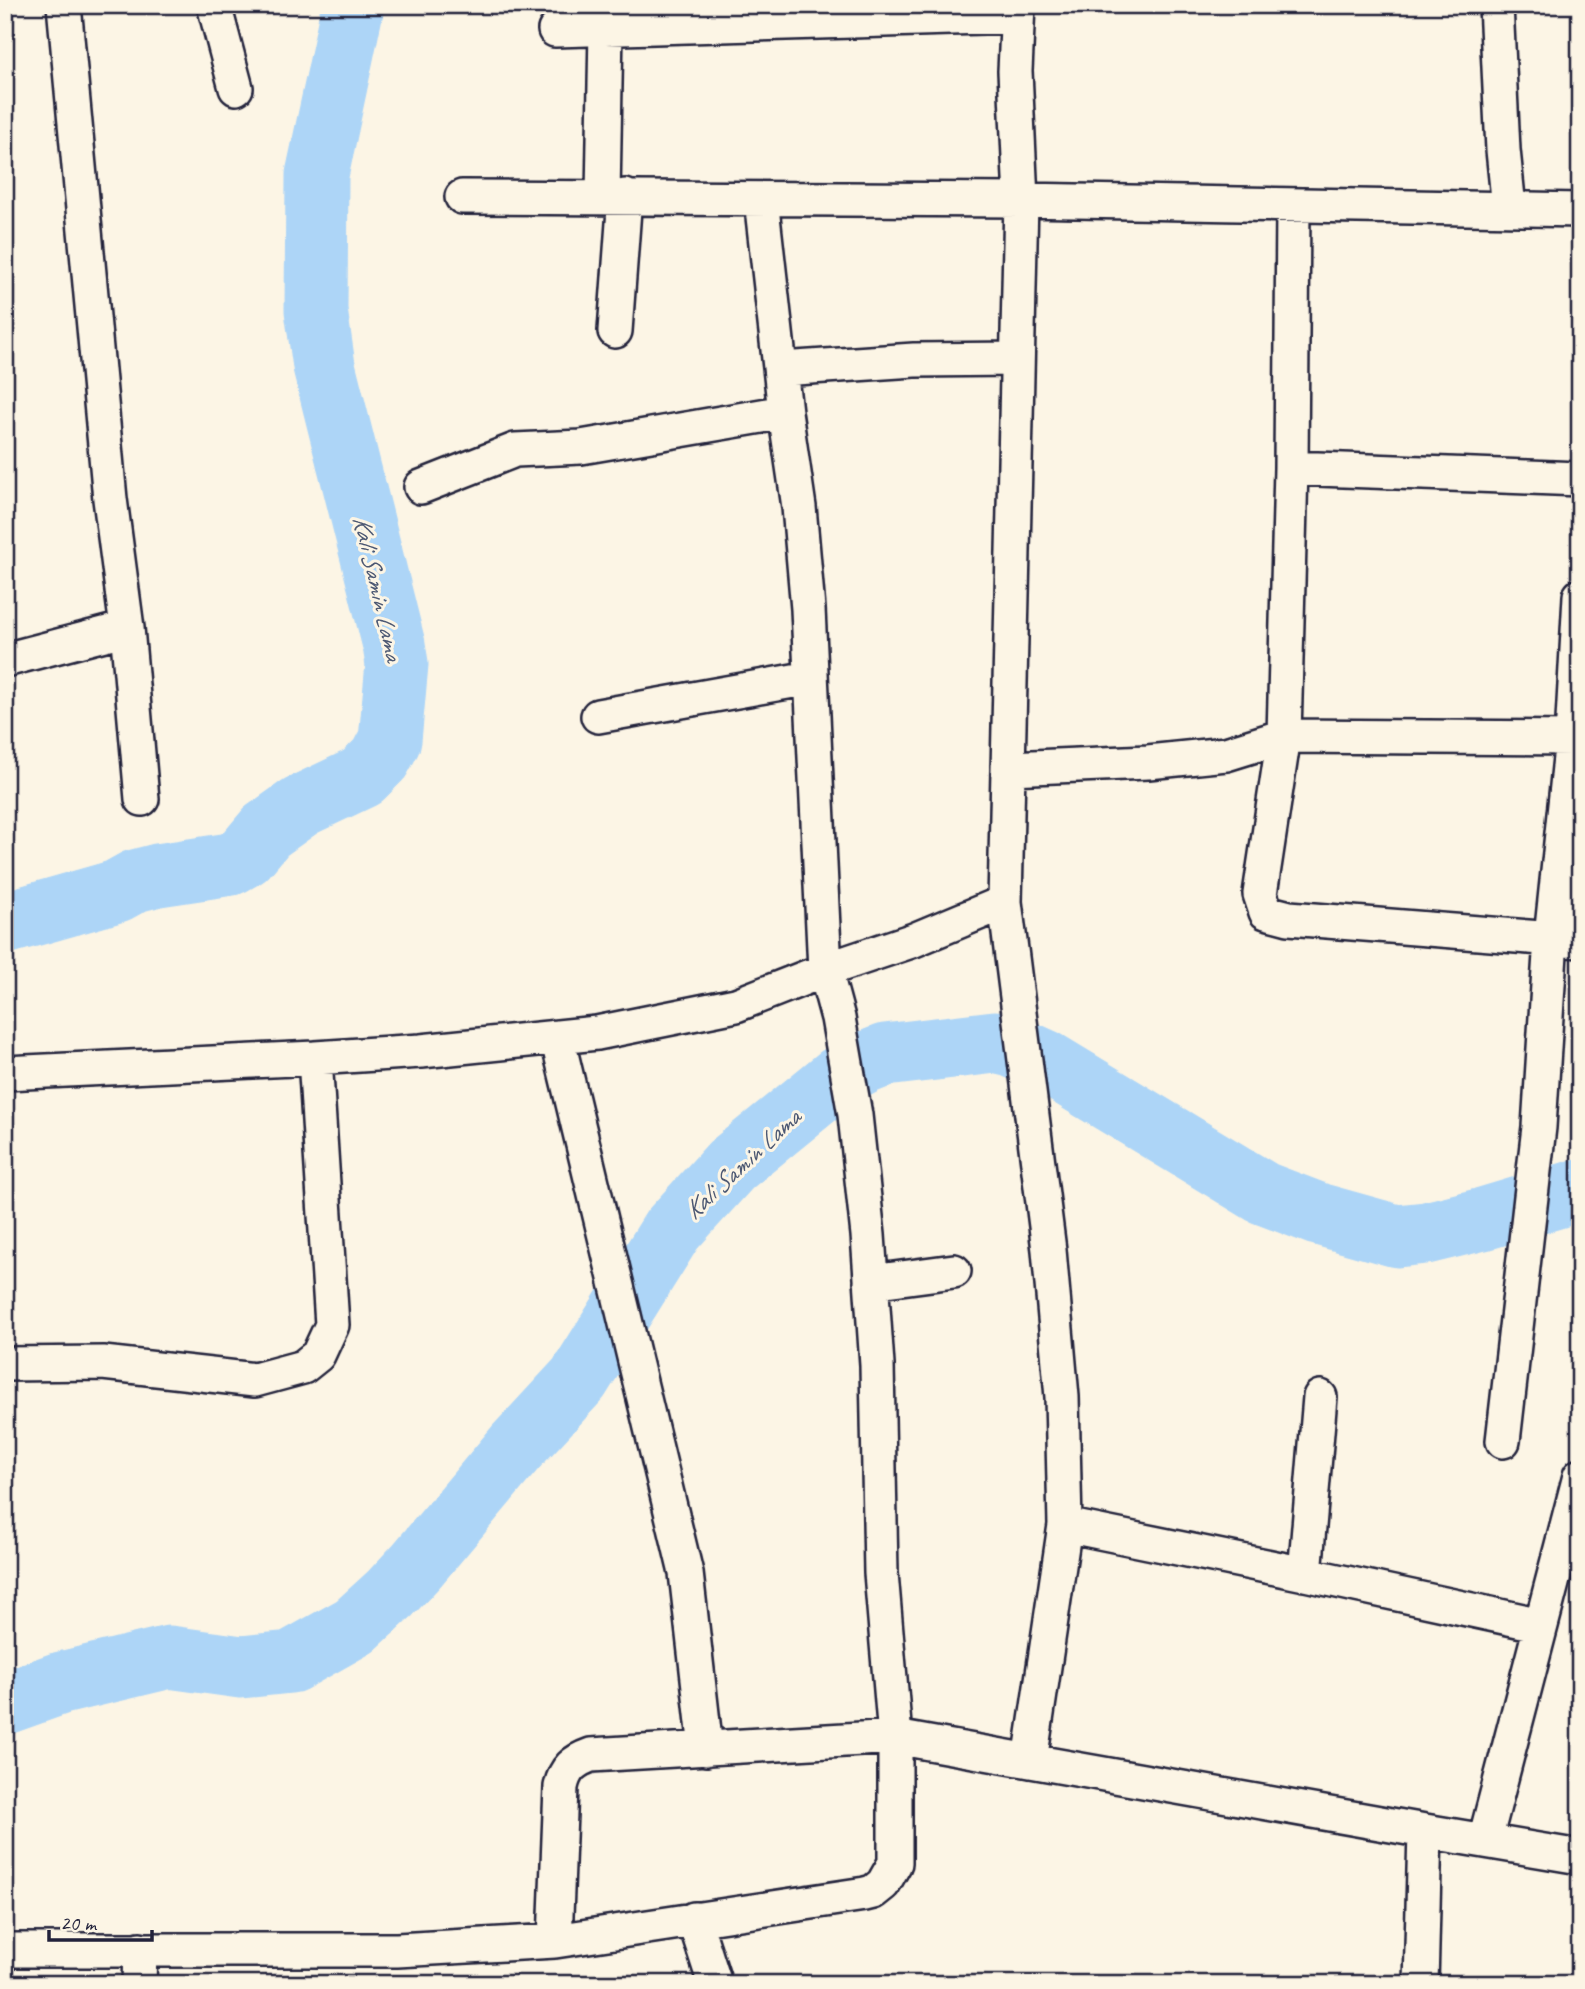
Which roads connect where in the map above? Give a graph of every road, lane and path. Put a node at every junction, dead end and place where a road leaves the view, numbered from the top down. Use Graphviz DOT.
graph roads {
  1 [pos="64,5"];
  2 [pos="214,5"];
  3 [pos="1496,5"];
  4 [pos="1018,11"];
  5 [pos="606,28"];
  6 [pos="555,30"];
  7 [pos="236,88"];
  8 [pos="614,196"];
  9 [pos="462,197"];
  10 [pos="761,198"];
  11 [pos="1021,200"];
  12 [pos="1293,205"];
  13 [pos="1509,208"];
  14 [pos="1580,210"];
  15 [pos="615,331"];
  16 [pos="1017,359"];
  17 [pos="781,369"];
  18 [pos="785,412"];
  19 [pos="1290,468"];
  20 [pos="1580,479"];
  21 [pos="421,487"];
  22 [pos="1580,596"];
  23 [pos="127,628"];
  24 [pos="5,660"];
  25 [pos="810,678"];
  26 [pos="598,716"];
  27 [pos="1284,736"];
  28 [pos="1576,739"];
  29 [pos="1009,768"];
  30 [pos="142,799"];
  31 [pos="1005,902"];
  32 [pos="1566,940"];
  33 [pos="825,970"];
  34 [pos="557,1037"];
  35 [pos="315,1058"];
  36 [pos="5,1073"];
  37 [pos="954,1271"];
  38 [pos="871,1282"];
  39 [pos="5,1364"];
  40 [pos="1320,1397"];
  41 [pos="1503,1441"];
  42 [pos="1580,1476"];
  43 [pos="1065,1525"];
  44 [pos="1305,1574"];
  45 [pos="1541,1625"];
  46 [pos="895,1737"];
  47 [pos="706,1749"];
  48 [pos="1030,1761"];
  49 [pos="1425,1831"];
  50 [pos="1485,1840"];
  51 [pos="1580,1857"];
  52 [pos="694,1919"];
  53 [pos="555,1941"];
  54 [pos="140,1949"];
  55 [pos="5,1950"];
  56 [pos="139,1984"];
  57 [pos="715,1984"];
  58 [pos="1421,1984"];
  1 -- 23 [label="street"];
  2 -- 7 [label="street"];
  3 -- 13 [label="street"];
  4 -- 5 [label="street"];
  4 -- 11 [label="street"];
  5 -- 6 [label="street"];
  5 -- 8 [label="street"];
  8 -- 9 [label="street"];
  8 -- 10 [label="street"];
  8 -- 15 [label="street"];
  10 -- 11 [label="street"];
  10 -- 17 [label="street"];
  11 -- 12 [label="street"];
  11 -- 16 [label="street"];
  12 -- 13 [label="street"];
  12 -- 19 [label="street"];
  13 -- 14 [label="street"];
  16 -- 17 [label="street"];
  16 -- 29 [label="street"];
  17 -- 18 [label="street"];
  18 -- 21 [label="street"];
  18 -- 25 [label="street"];
  19 -- 20 [label="street"];
  19 -- 27 [label="street"];
  22 -- 28 [label="street"];
  23 -- 24 [label="street"];
  23 -- 30 [label="street"];
  25 -- 26 [label="street"];
  25 -- 33 [label="street"];
  27 -- 28 [label="street"];
  27 -- 29 [label="street"];
  27 -- 32 [label="street"];
  28 -- 32 [label="street"];
  29 -- 31 [label="street"];
  31 -- 33 [label="street"];
  31 -- 43 [label="street"];
  32 -- 41 [label="street"];
  33 -- 34 [label="street"];
  33 -- 38 [label="street"];
  34 -- 35 [label="street"];
  34 -- 47 [label="street"];
  35 -- 36 [label="street"];
  35 -- 39 [label="street"];
  37 -- 38 [label="street"];
  38 -- 46 [label="street"];
  40 -- 44 [label="street"];
  42 -- 45 [label="street"];
  43 -- 44 [label="street"];
  43 -- 48 [label="street"];
  44 -- 45 [label="street"];
  45 -- 50 [label="street"];
  46 -- 47 [label="street"];
  46 -- 48 [label="street"];
  46 -- 52 [label="street"];
  47 -- 53 [label="street"];
  48 -- 49 [label="street"];
  49 -- 50 [label="street"];
  49 -- 58 [label="street"];
  50 -- 51 [label="street"];
  52 -- 53 [label="street"];
  52 -- 57 [label="street"];
  53 -- 54 [label="street"];
  54 -- 55 [label="street"];
  54 -- 56 [label="street"];
}
